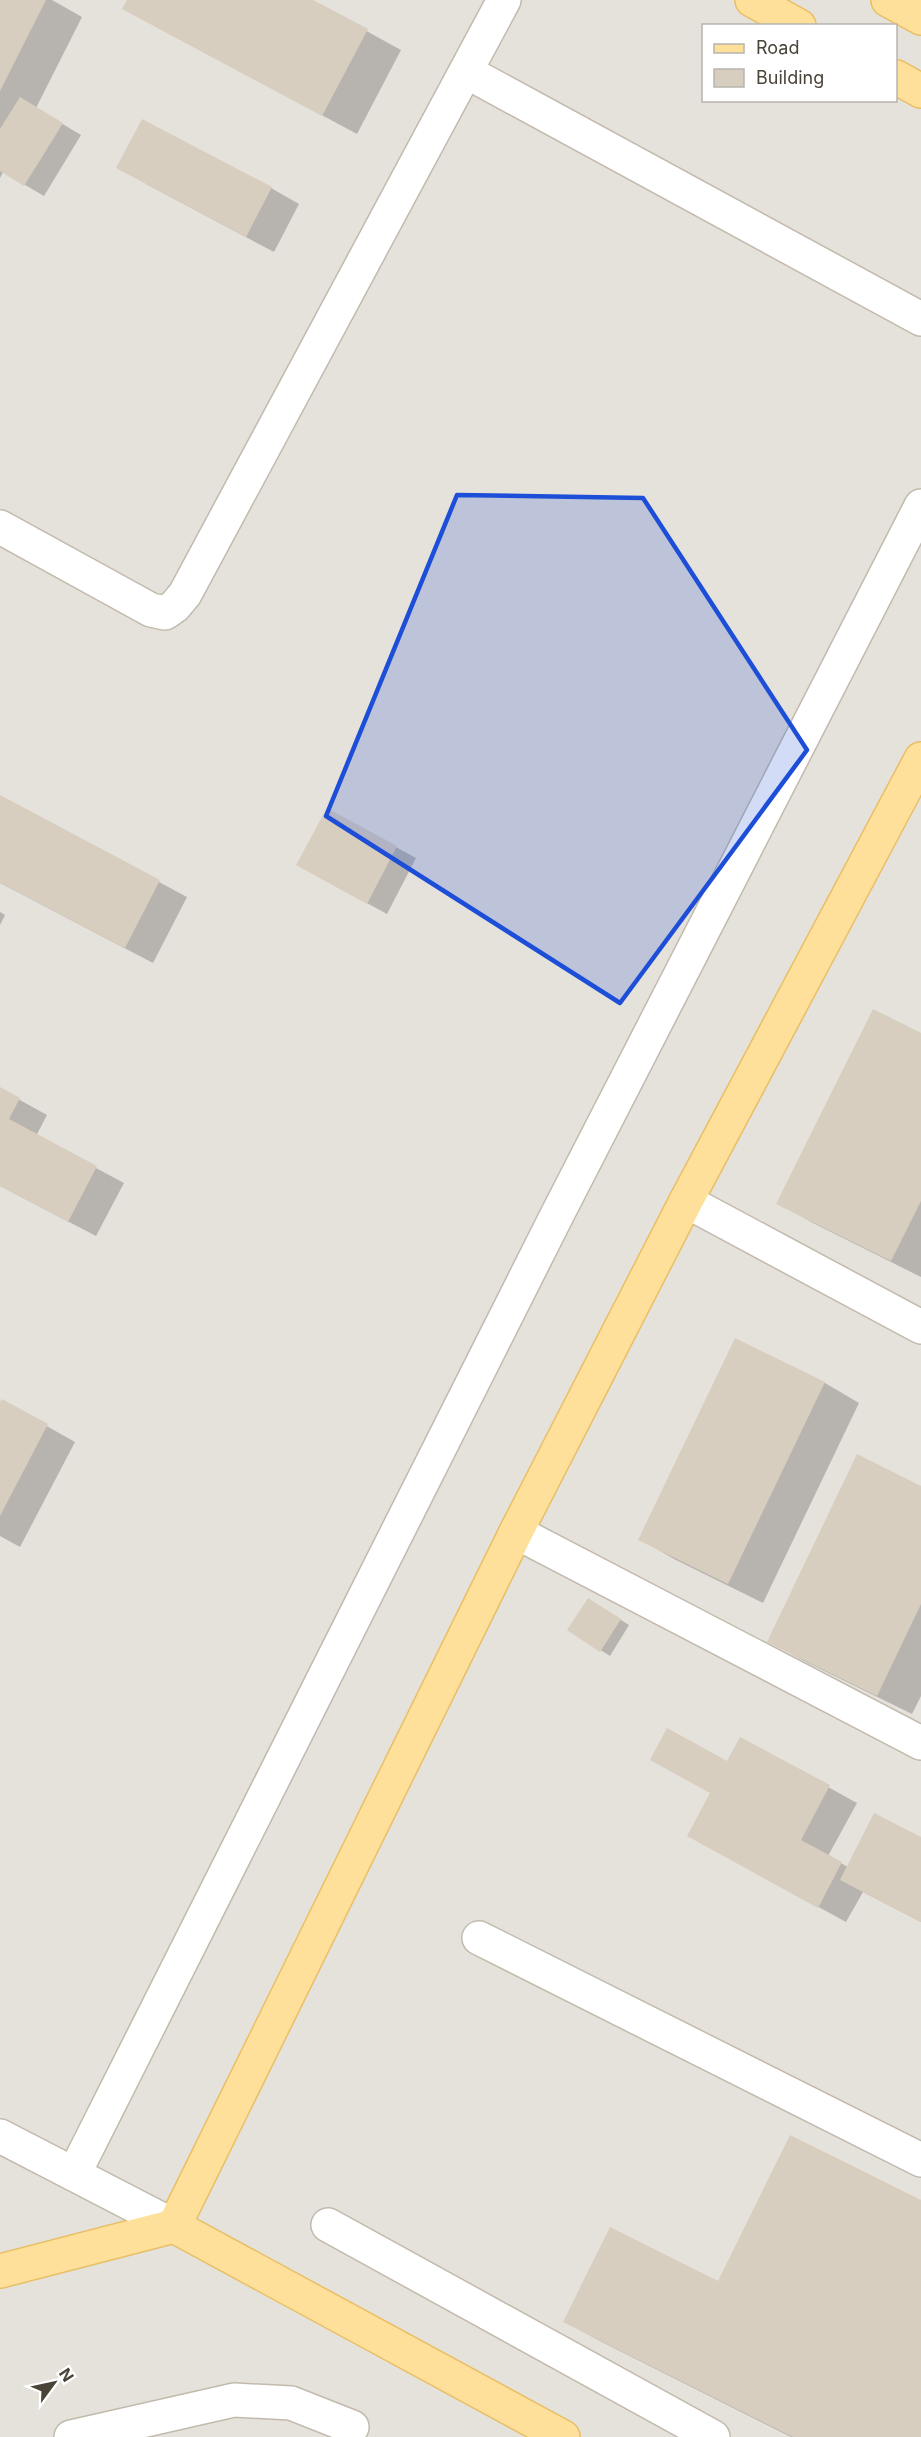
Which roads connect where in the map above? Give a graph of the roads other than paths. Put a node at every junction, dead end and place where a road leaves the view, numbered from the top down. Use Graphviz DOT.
graph roads {
  1 [pos="504,0"];
  2 [pos="752,0"];
  3 [pos="888,0"];
  4 [pos="921,18"];
  5 [pos="795,24"];
  6 [pos="467,72"];
  7 [pos="897,78"];
  8 [pos="921,91"];
  9 [pos="921,319"];
  10 [pos="921,506"];
  11 [pos="0,527"];
  12 [pos="921,759"];
  13 [pos="686,1201"];
  14 [pos="921,1327"];
  15 [pos="516,1532"];
  16 [pos="921,1743"];
  17 [pos="479,1938"];
  18 [pos="0,2136"];
  19 [pos="921,2160"];
  20 [pos="74,2174"];
  21 [pos="328,2225"];
  22 [pos="174,2226"];
  23 [pos="0,2271"];
  24 [pos="352,2427"];
  25 [pos="71,2437"];
  26 [pos="563,2437"];
  27 [pos="713,2437"];
  1 -- 6 [label="lane"];
  2 -- 5 [label="main road"];
  3 -- 4 [label="main road"];
  6 -- 9 [label="lane"];
  6 -- 11 [label="lane"];
  7 -- 8 [label="main road"];
  10 -- 20 [label="lane"];
  12 -- 13 [label="main road"];
  13 -- 14 [label="lane"];
  13 -- 15 [label="main road"];
  15 -- 16 [label="lane"];
  15 -- 22 [label="main road"];
  17 -- 19 [label="lane"];
  18 -- 20 [label="lane"];
  20 -- 22 [label="lane"];
  21 -- 27 [label="lane"];
  22 -- 23 [label="main road"];
  22 -- 26 [label="main road"];
  24 -- 25 [label="lane"];
}
